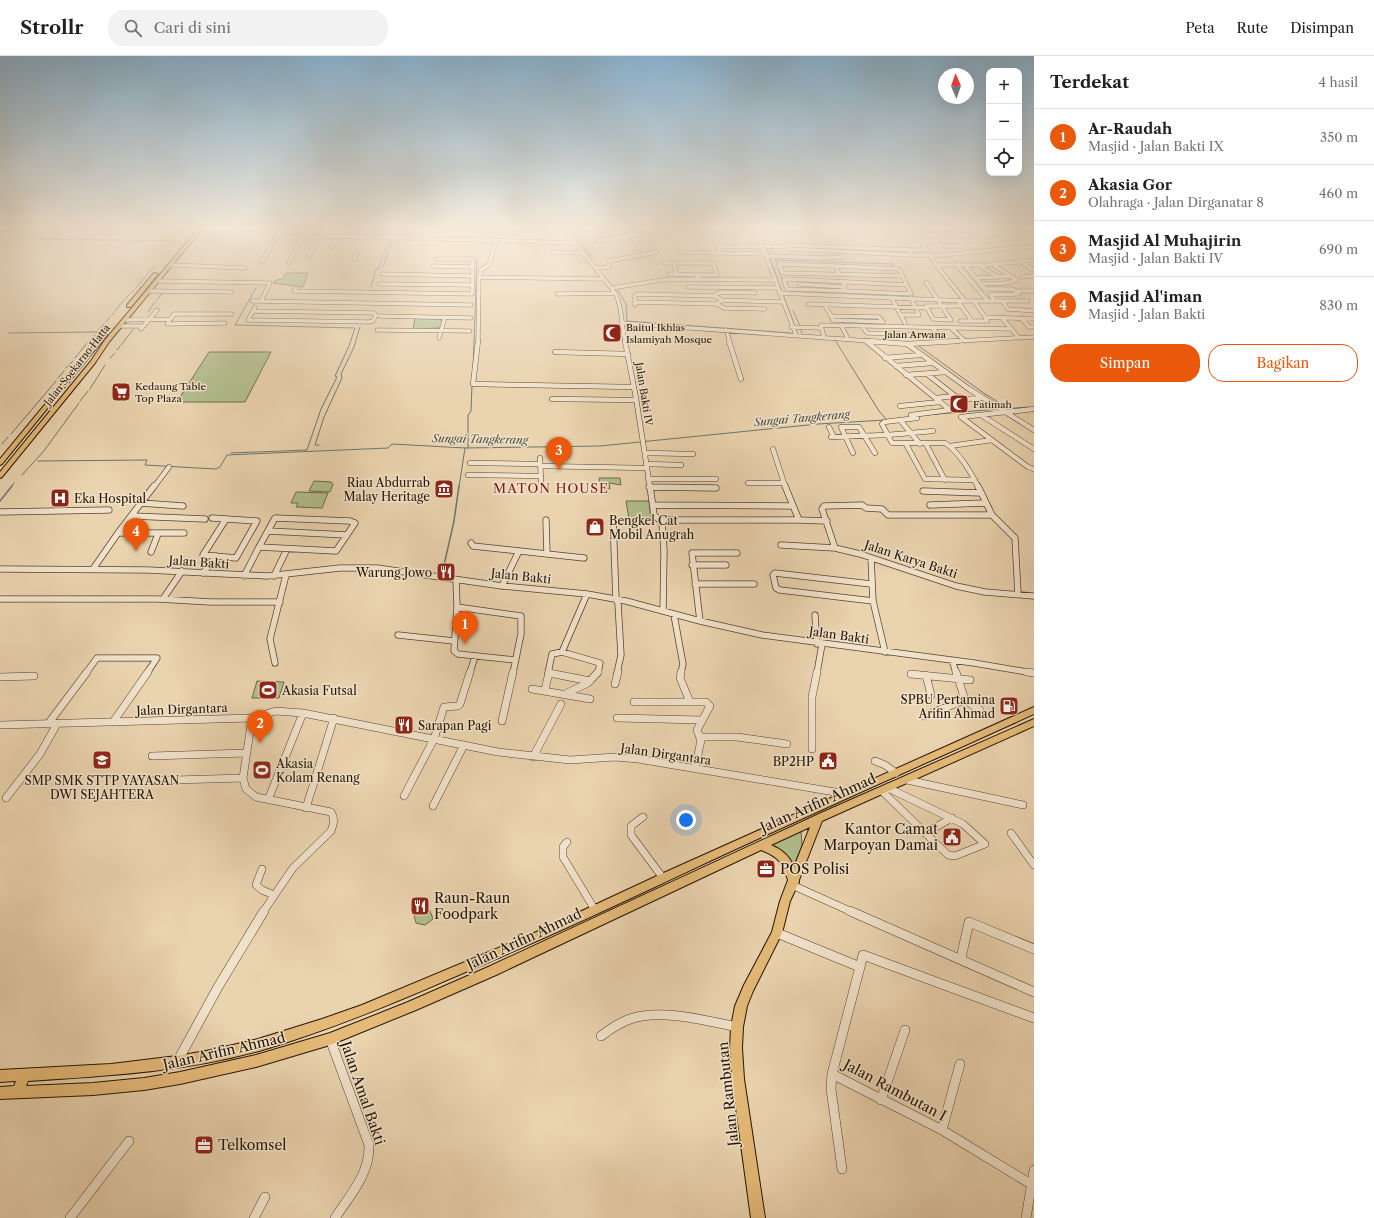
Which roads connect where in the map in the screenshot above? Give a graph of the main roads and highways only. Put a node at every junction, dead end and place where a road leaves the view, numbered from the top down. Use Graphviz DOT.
graph roads {
  1 [pos="149,283"];
  2 [pos="155,283"];
  3 [pos="24,433"];
  4 [pos="34,433"];
  5 [pos="0,463"];
  6 [pos="0,476"];
  7 [pos="1034,710"];
  8 [pos="1034,722"];
  9 [pos="951,749"];
  10 [pos="960,756"];
  11 [pos="818,820"];
  12 [pos="761,846"];
  13 [pos="793,883"];
  14 [pos="545,934"];
  15 [pos="552,944"];
  16 [pos="24,1075"];
  17 [pos="0,1076"];
  18 [pos="18,1092"];
  19 [pos="0,1093"];
  20 [pos="758,1218"];
  1 -- 3 [label="main road, Jalan Soekarno Hatta"];
  2 -- 4 [label="main road, Jalan Soekarno Hatta"];
  3 -- 4 [label="main road"];
  3 -- 5 [label="main road, Jalan Soekarno Hatta"];
  4 -- 6 [label="main road, Jalan Soekarno Hatta"];
  7 -- 9 [label="main road, Jalan Arifin Ahmad"];
  8 -- 10 [label="main road, Jalan Arifin Ahmad"];
  9 -- 10 [label="main road"];
  9 -- 14 [label="main road, Jalan Arifin Ahmad"];
  10 -- 11 [label="main road, Jalan Arifin Ahmad"];
  11 -- 12 [label="main road, Jalan Arifin Ahmad"];
  11 -- 13 [label="main road, Jalan Rambutan"];
  12 -- 13 [label="main road"];
  12 -- 15 [label="main road, Jalan Arifin Ahmad"];
  13 -- 20 [label="main road, Jalan Rambutan"];
  14 -- 15 [label="main road"];
  14 -- 16 [label="main road, Jalan Arifin Ahmad"];
  15 -- 18 [label="main road, Jalan Arifin Ahmad"];
  16 -- 17 [label="main road, Jalan Arifin Ahmad"];
  16 -- 18 [label="main road"];
  18 -- 19 [label="main road, Jalan Arifin Ahmad"];
}
